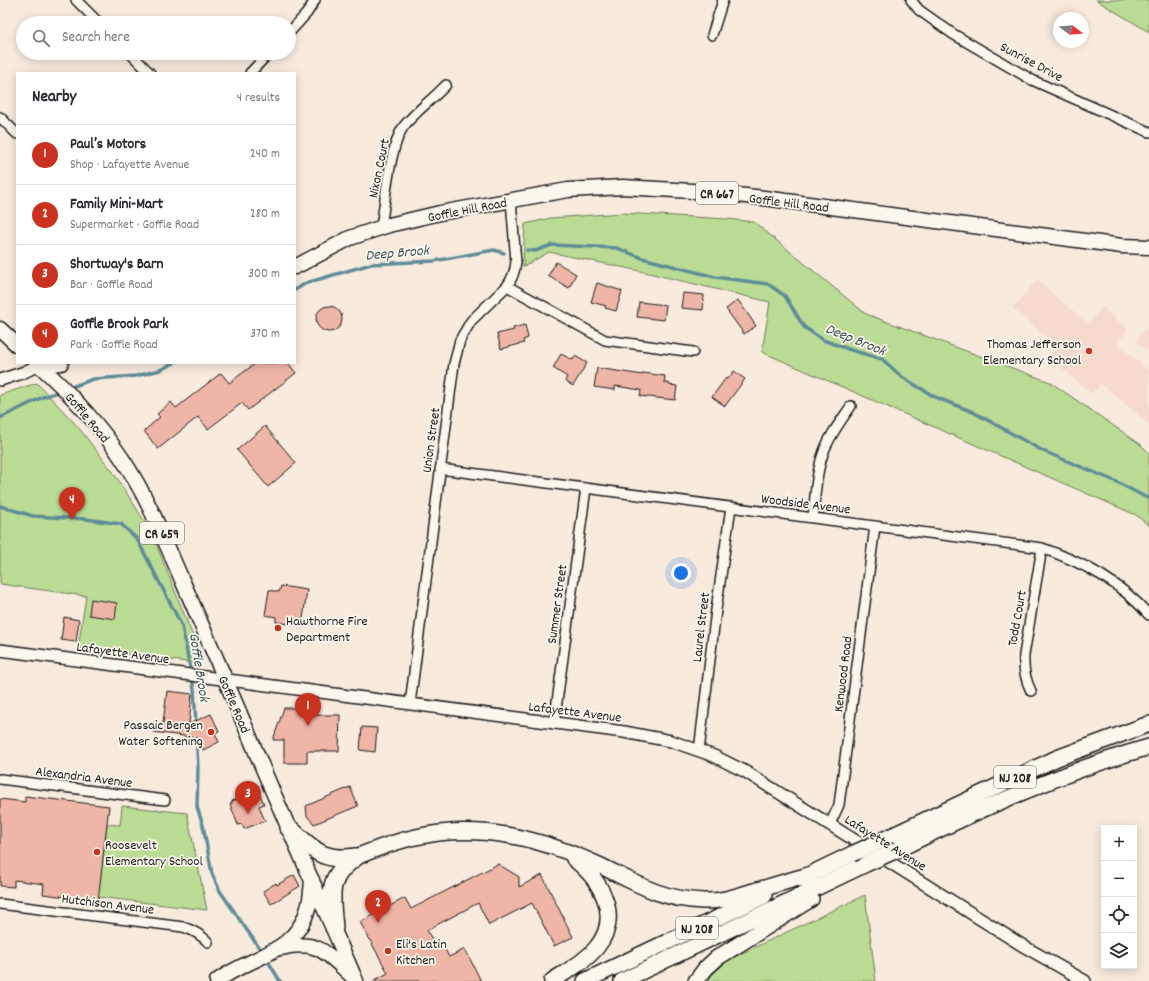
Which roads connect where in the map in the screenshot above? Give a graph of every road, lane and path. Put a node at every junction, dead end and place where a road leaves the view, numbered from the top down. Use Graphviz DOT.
graph roads {
  1 [pos="76,0"];
  2 [pos="314,0"];
  3 [pos="723,0"];
  4 [pos="911,0"];
  5 [pos="92,16"];
  6 [pos="296,25"];
  7 [pos="712,35"];
  8 [pos="137,60"];
  9 [pos="262,60"];
  10 [pos="149,72"];
  11 [pos="251,72"];
  12 [pos="446,85"];
  13 [pos="0,117"];
  14 [pos="1149,132"];
  15 [pos="16,133"];
  16 [pos="511,200"];
  17 [pos="381,227"];
  18 [pos="1149,247"];
  19 [pos="296,266"];
  20 [pos="507,286"];
  21 [pos="0,329"];
  22 [pos="16,344"];
  23 [pos="693,352"];
  24 [pos="38,364"];
  25 [pos="0,380"];
  26 [pos="852,406"];
  27 [pos="440,469"];
  28 [pos="586,488"];
  29 [pos="731,507"];
  30 [pos="813,518"];
  31 [pos="875,526"];
  32 [pos="1042,548"];
  33 [pos="1149,615"];
  34 [pos="0,650"];
  35 [pos="226,681"];
  36 [pos="1031,691"];
  37 [pos="410,704"];
  38 [pos="554,724"];
  39 [pos="1149,724"];
  40 [pos="1149,747"];
  41 [pos="699,751"];
  42 [pos="0,779"];
  43 [pos="165,800"];
  44 [pos="830,824"];
  45 [pos="289,828"];
  46 [pos="554,848"];
  47 [pos="356,856"];
  48 [pos="866,864"];
  49 [pos="809,875"];
  50 [pos="312,880"];
  51 [pos="0,904"];
  52 [pos="334,927"];
  53 [pos="208,942"];
  54 [pos="275,950"];
  55 [pos="356,980"];
  56 [pos="217,981"];
  57 [pos="552,981"];
  58 [pos="585,981"];
  59 [pos="622,981"];
  60 [pos="696,981"];
  61 [pos="1085,981"];
  1 -- 5 [label="street"];
  2 -- 6 [label="street"];
  3 -- 7 [label="street"];
  4 -- 14 [label="street, Sunrise Drive"];
  8 -- 10 [label="street"];
  9 -- 11 [label="street"];
  12 -- 17 [label="street, Nixon Court"];
  13 -- 15 [label="street"];
  16 -- 17 [label="main road, Goffle Hill Road / CR 667"];
  16 -- 18 [label="main road, Goffle Hill Road / CR 667"];
  16 -- 20 [label="street, Union Street"];
  17 -- 19 [label="main road, Goffle Hill Road / CR 667"];
  20 -- 23 [label="street"];
  20 -- 27 [label="street, Union Street"];
  21 -- 22 [label="main road"];
  24 -- 25 [label="street"];
  24 -- 35 [label="main road, Goffle Road / CR 659"];
  26 -- 30 [label="street"];
  27 -- 28 [label="street, Woodside Avenue"];
  27 -- 37 [label="street, Union Street"];
  28 -- 29 [label="street, Woodside Avenue"];
  28 -- 38 [label="street, Summer Street"];
  29 -- 30 [label="street, Woodside Avenue"];
  29 -- 41 [label="street, Laurel Street"];
  30 -- 31 [label="street, Woodside Avenue"];
  31 -- 32 [label="street, Woodside Avenue"];
  31 -- 44 [label="street, Kenwood Road"];
  32 -- 33 [label="street, Woodside Avenue"];
  32 -- 36 [label="street, Todd Court"];
  34 -- 35 [label="street, Lafayette Avenue"];
  35 -- 37 [label="street, Lafayette Avenue"];
  35 -- 45 [label="main road, Goffle Road / CR 659"];
  37 -- 38 [label="street, Lafayette Avenue"];
  38 -- 41 [label="street, Lafayette Avenue"];
  39 -- 49 [label="highway, NJ 208, bridge"];
  40 -- 48 [label="highway, NJ 208, bridge"];
  41 -- 44 [label="street, Lafayette Avenue"];
  42 -- 43 [label="street, Alexandria Avenue"];
  44 -- 61 [label="street, Lafayette Avenue"];
  45 -- 47 [label="highway"];
  45 -- 50 [label="main road, Goffle Road / CR 659"];
  46 -- 47 [label="highway"];
  46 -- 49 [label="highway"];
  46 -- 57 [label="highway"];
  47 -- 52 [label="highway"];
  48 -- 59 [label="highway, NJ 208"];
  48 -- 60 [label="highway"];
  49 -- 58 [label="highway, NJ 208"];
  50 -- 52 [label="main road, Goffle Road / CR 659"];
  50 -- 54 [label="main road"];
  51 -- 53 [label="street, Hutchison Avenue"];
  52 -- 55 [label="main road, Goffle Road / CR 659"];
  54 -- 55 [label="main road"];
  54 -- 56 [label="main road"];
}
